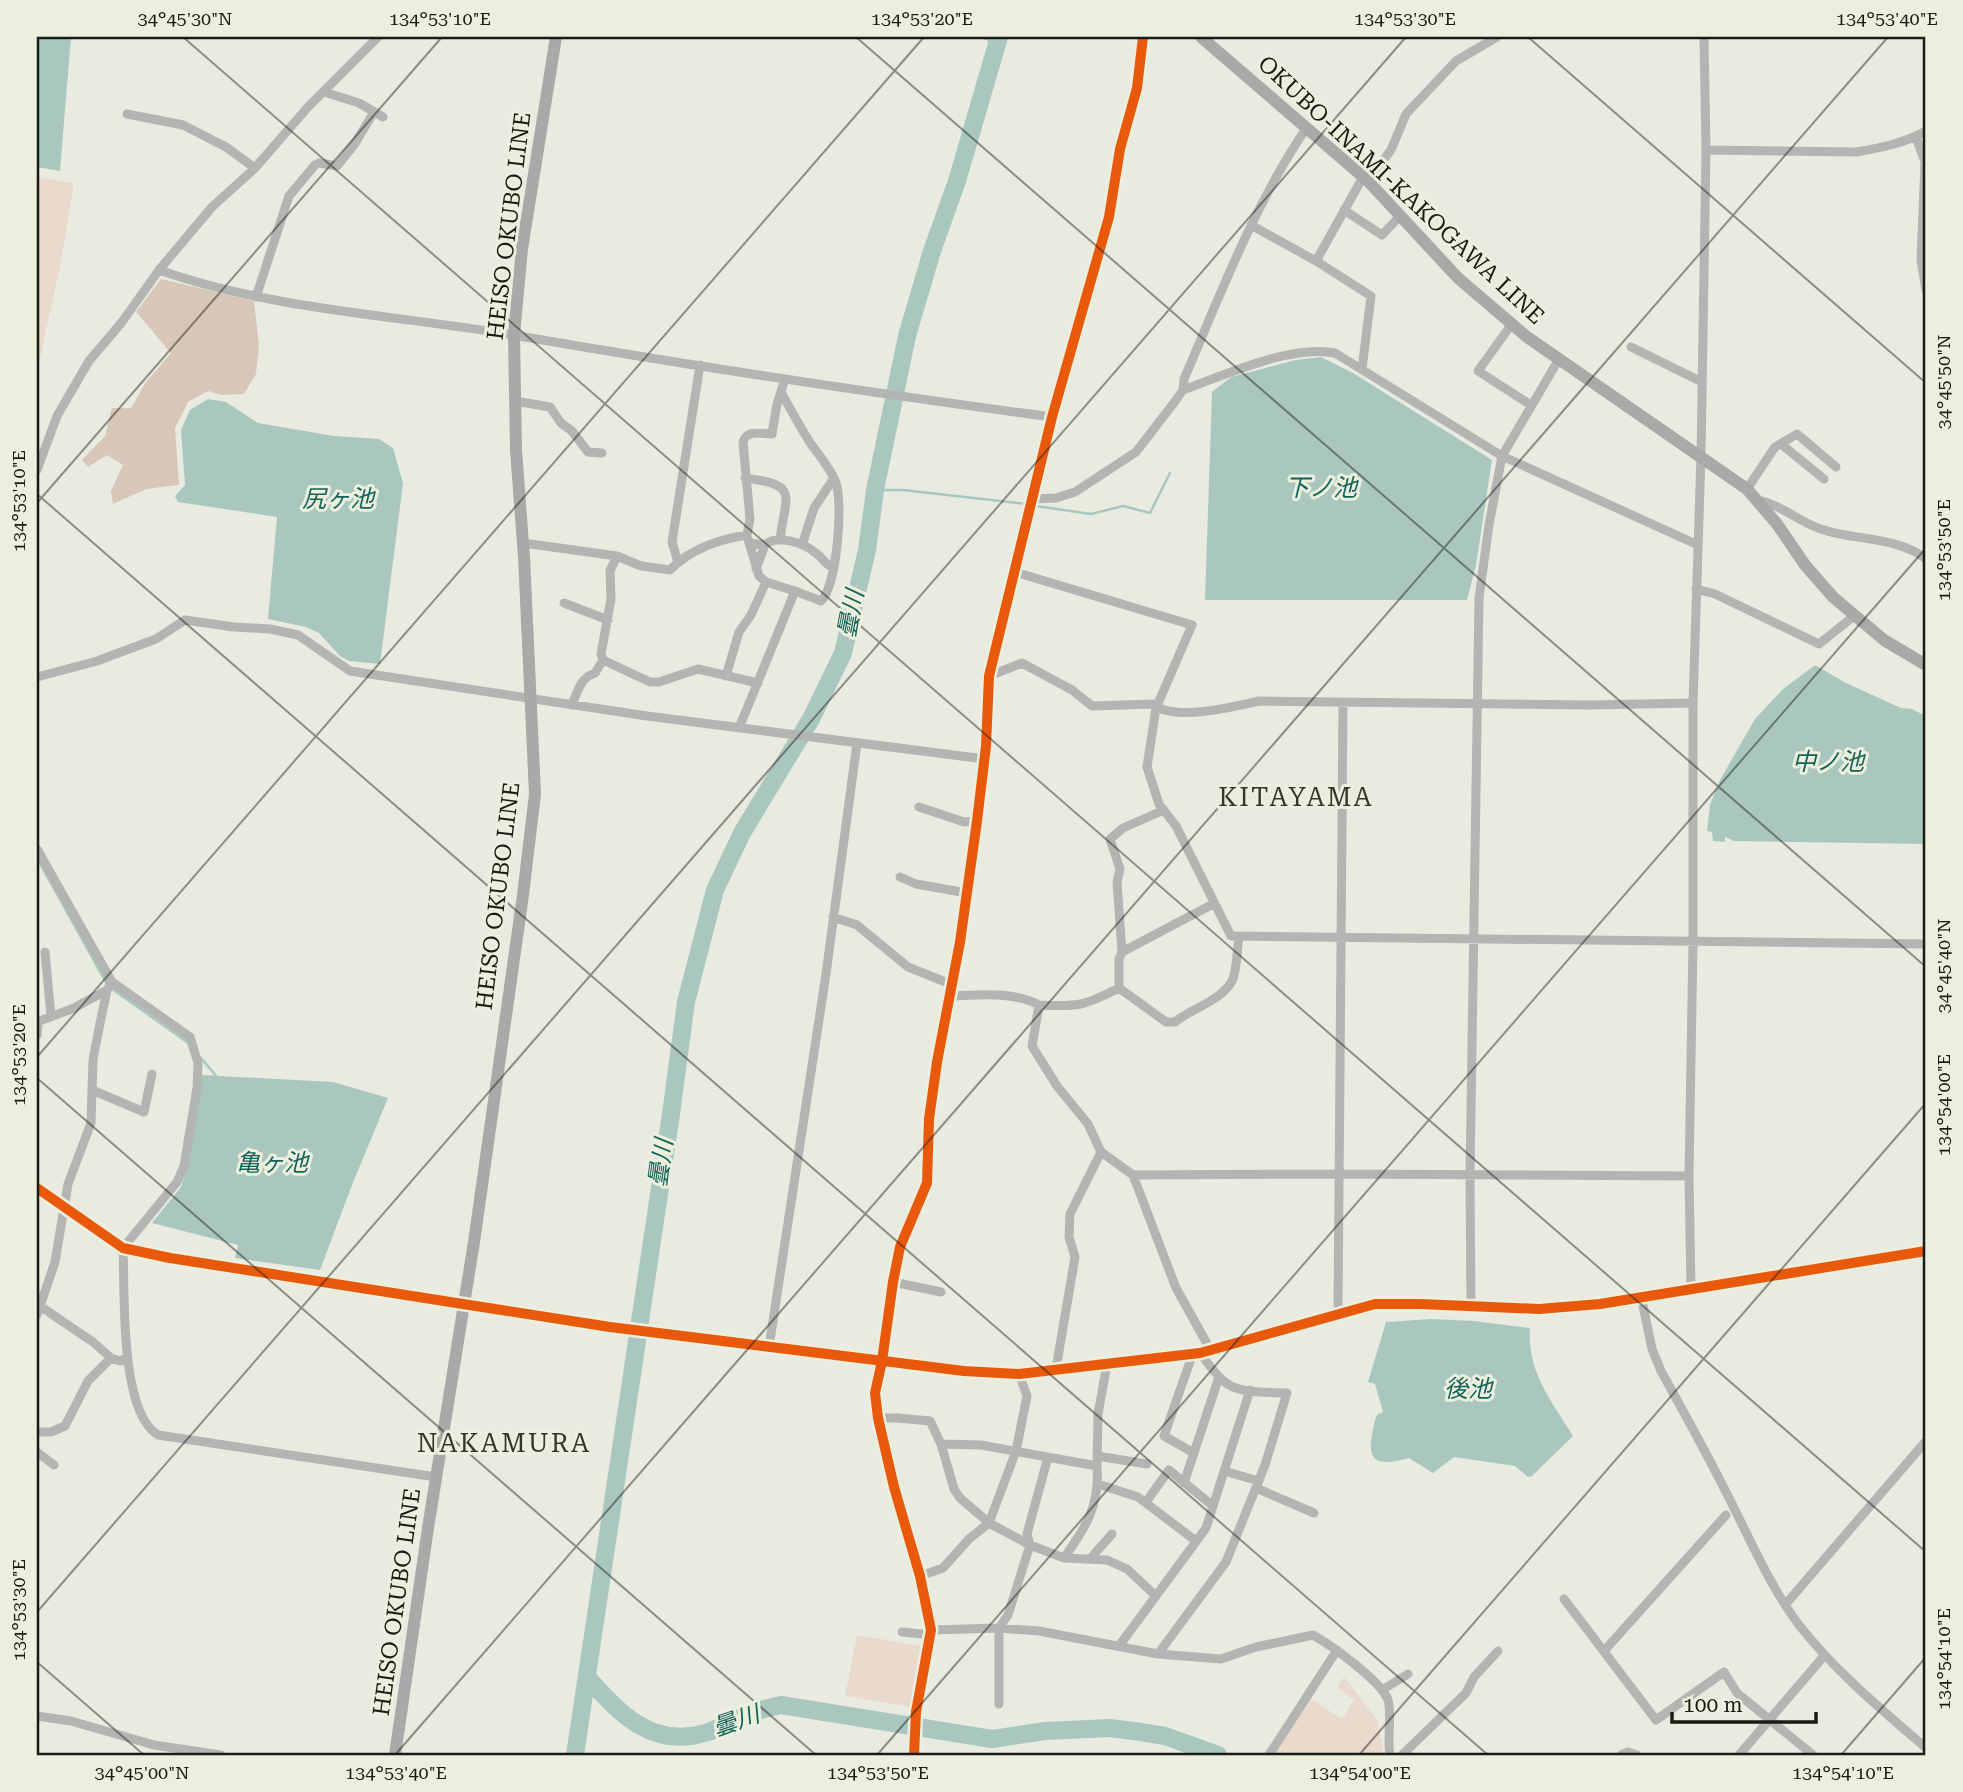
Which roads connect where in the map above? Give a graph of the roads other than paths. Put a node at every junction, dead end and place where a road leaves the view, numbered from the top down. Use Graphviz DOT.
graph roads {
  1 [pos="378,37"];
  2 [pos="556,37"];
  3 [pos="1143,37"];
  4 [pos="1201,37"];
  5 [pos="1497,37"];
  6 [pos="1704,37"];
  7 [pos="324,92"];
  8 [pos="127,114"];
  9 [pos="1307,127"];
  10 [pos="1926,131"];
  11 [pos="1916,137"];
  12 [pos="1706,150"];
  13 [pos="1925,162"];
  14 [pos="255,167"];
  15 [pos="1366,179"];
  16 [pos="1344,210"];
  17 [pos="1401,216"];
  18 [pos="1251,225"];
  19 [pos="1316,261"];
  20 [pos="159,271"];
  21 [pos="1926,289"];
  22 [pos="256,297"];
  23 [pos="1511,325"];
  24 [pos="514,335"];
  25 [pos="1631,347"];
  26 [pos="1559,359"];
  27 [pos="700,365"];
  28 [pos="1362,369"];
  29 [pos="785,379"];
  30 [pos="1702,382"];
  31 [pos="1183,390"];
  32 [pos="781,392"];
  33 [pos="515,401"];
  34 [pos="1531,405"];
  35 [pos="1052,418"];
  36 [pos="1781,444"];
  37 [pos="602,453"];
  38 [pos="1502,456"];
  39 [pos="1701,456"];
  40 [pos="1836,467"];
  41 [pos="37,470"];
  42 [pos="745,478"];
  43 [pos="834,478"];
  44 [pos="1824,479"];
  45 [pos="1747,489"];
  46 [pos="1757,500"];
  47 [pos="1032,505"];
  48 [pos="748,539"];
  49 [pos="780,540"];
  50 [pos="523,543"];
  51 [pos="765,545"];
  52 [pos="802,545"];
  53 [pos="1698,545"];
  54 [pos="1924,553"];
  55 [pos="617,556"];
  56 [pos="678,562"];
  57 [pos="834,568"];
  58 [pos="756,569"];
  59 [pos="1015,572"];
  60 [pos="766,582"];
  61 [pos="1696,589"];
  62 [pos="795,591"];
  63 [pos="564,603"];
  64 [pos="1854,616"];
  65 [pos="608,620"];
  66 [pos="603,660"];
  67 [pos="1926,664"];
  68 [pos="726,676"];
  69 [pos="989,676"];
  70 [pos="37,677"];
  71 [pos="758,683"];
  72 [pos="530,698"];
  73 [pos="1343,702"];
  74 [pos="1478,703"];
  75 [pos="1693,703"];
  76 [pos="572,705"];
  77 [pos="1156,708"];
  78 [pos="739,728"];
  79 [pos="857,743"];
  80 [pos="985,753"];
  81 [pos="919,807"];
  82 [pos="1164,810"];
  83 [pos="977,821"];
  84 [pos="37,849"];
  85 [pos="900,877"];
  86 [pos="967,893"];
  87 [pos="1213,904"];
  88 [pos="833,917"];
  89 [pos="1238,937"];
  90 [pos="1342,939"];
  91 [pos="1473,939"];
  92 [pos="1693,943"];
  93 [pos="1926,944"];
  94 [pos="46,952"];
  95 [pos="1122,952"];
  96 [pos="953,985"];
  97 [pos="110,986"];
  98 [pos="1119,988"];
  99 [pos="951,996"];
  100 [pos="1039,1005"];
  101 [pos="51,1016"];
  102 [pos="38,1022"];
  103 [pos="37,1035"];
  104 [pos="152,1074"];
  105 [pos="92,1090"];
  106 [pos="1101,1152"];
  107 [pos="1341,1174"];
  108 [pos="1133,1175"];
  109 [pos="1470,1175"];
  110 [pos="1689,1176"];
  111 [pos="37,1188"];
  112 [pos="65,1208"];
  113 [pos="123,1248"];
  114 [pos="1926,1251"];
  115 [pos="892,1282"];
  116 [pos="1691,1288"];
  117 [pos="941,1292"];
  118 [pos="1641,1296"];
  119 [pos="464,1305"];
  120 [pos="1471,1306"];
  121 [pos="38,1308"];
  122 [pos="1338,1313"];
  123 [pos="1314,1321"];
  124 [pos="769,1347"];
  125 [pos="1210,1349"];
  126 [pos="1196,1353"];
  127 [pos="111,1358"];
  128 [pos="127,1358"];
  129 [pos="882,1361"];
  130 [pos="1107,1364"];
  131 [pos="1056,1368"];
  132 [pos="1019,1374"];
  133 [pos="1219,1377"];
  134 [pos="1250,1390"];
  135 [pos="878,1418"];
  136 [pos="37,1432"];
  137 [pos="1926,1441"];
  138 [pos="941,1444"];
  139 [pos="1016,1451"];
  140 [pos="37,1452"];
  141 [pos="1194,1453"];
  142 [pos="1048,1457"];
  143 [pos="1097,1461"];
  144 [pos="1147,1464"];
  145 [pos="54,1465"];
  146 [pos="1224,1471"];
  147 [pos="436,1477"];
  148 [pos="1184,1483"];
  149 [pos="1098,1484"];
  150 [pos="1258,1485"];
  151 [pos="1146,1502"];
  152 [pos="1213,1506"];
  153 [pos="1314,1513"];
  154 [pos="1726,1515"];
  155 [pos="989,1523"];
  156 [pos="1112,1534"];
  157 [pos="1196,1541"];
  158 [pos="1030,1545"];
  159 [pos="1064,1558"];
  160 [pos="1090,1559"];
  161 [pos="920,1576"];
  162 [pos="1156,1596"];
  163 [pos="1564,1600"];
  164 [pos="1785,1605"];
  165 [pos="999,1628"];
  166 [pos="902,1632"];
  167 [pos="931,1632"];
  168 [pos="1119,1646"];
  169 [pos="1337,1650"];
  170 [pos="1498,1651"];
  171 [pos="1604,1651"];
  172 [pos="1158,1654"];
  173 [pos="1824,1656"];
  174 [pos="1408,1674"];
  175 [pos="1382,1690"];
  176 [pos="999,1704"];
  177 [pos="37,1716"];
  178 [pos="1770,1720"];
  179 [pos="1926,1748"];
  180 [pos="221,1755"];
  181 [pos="395,1755"];
  182 [pos="914,1755"];
  183 [pos="1269,1755"];
  184 [pos="1390,1755"];
  185 [pos="1402,1755"];
  186 [pos="1621,1755"];
  187 [pos="1637,1755"];
  188 [pos="1740,1755"];
  189 [pos="1813,1755"];
  1 -- 7 [label="street"];
  2 -- 24 [label="main road, HEISO OKUBO LINE"];
  3 -- 35 [label="main road"];
  4 -- 9 [label="main road, OKUBO-INAMI-KAKOGAWA LINE"];
  5 -- 15 [label="street"];
  6 -- 12 [label="street"];
  7 -- 14 [label="street"];
  7 -- 22 [label="street"];
  8 -- 14 [label="street"];
  9 -- 15 [label="main road, OKUBO-INAMI-KAKOGAWA LINE"];
  9 -- 18 [label="street"];
  10 -- 11 [label="street"];
  11 -- 12 [label="street"];
  11 -- 13 [label="street"];
  12 -- 30 [label="street"];
  13 -- 21 [label="street"];
  14 -- 20 [label="street"];
  15 -- 16 [label="street"];
  15 -- 17 [label="main road, OKUBO-INAMI-KAKOGAWA LINE"];
  16 -- 17 [label="street"];
  16 -- 19 [label="street"];
  17 -- 23 [label="main road, OKUBO-INAMI-KAKOGAWA LINE"];
  18 -- 19 [label="street"];
  18 -- 31 [label="street"];
  19 -- 28 [label="street"];
  20 -- 22 [label="street"];
  20 -- 41 [label="street"];
  22 -- 24 [label="street"];
  23 -- 26 [label="main road, OKUBO-INAMI-KAKOGAWA LINE"];
  23 -- 34 [label="street"];
  24 -- 27 [label="street"];
  24 -- 33 [label="main road, HEISO OKUBO LINE"];
  25 -- 30 [label="street"];
  26 -- 34 [label="street"];
  26 -- 39 [label="main road, OKUBO-INAMI-KAKOGAWA LINE"];
  27 -- 29 [label="street"];
  27 -- 56 [label="street"];
  28 -- 31 [label="street"];
  28 -- 38 [label="street"];
  29 -- 32 [label="street"];
  29 -- 35 [label="street"];
  30 -- 39 [label="street"];
  31 -- 47 [label="street"];
  32 -- 42 [label="street"];
  32 -- 43 [label="street"];
  33 -- 37 [label="street"];
  33 -- 50 [label="main road, HEISO OKUBO LINE"];
  34 -- 38 [label="street"];
  35 -- 47 [label="main road"];
  36 -- 40 [label="street"];
  36 -- 44 [label="street"];
  36 -- 45 [label="street"];
  38 -- 53 [label="street"];
  38 -- 74 [label="street"];
  39 -- 45 [label="main road, OKUBO-INAMI-KAKOGAWA LINE"];
  39 -- 53 [label="street"];
  42 -- 48 [label="street"];
  42 -- 49 [label="street"];
  43 -- 52 [label="street"];
  43 -- 57 [label="street"];
  45 -- 46 [label="main road, OKUBO-INAMI-KAKOGAWA LINE"];
  46 -- 54 [label="street"];
  46 -- 64 [label="main road, OKUBO-INAMI-KAKOGAWA LINE"];
  47 -- 59 [label="main road"];
  48 -- 51 [label="street"];
  48 -- 56 [label="street"];
  48 -- 58 [label="street"];
  49 -- 51 [label="street"];
  49 -- 52 [label="street"];
  50 -- 55 [label="street"];
  50 -- 72 [label="main road, HEISO OKUBO LINE"];
  51 -- 58 [label="street"];
  52 -- 57 [label="street"];
  53 -- 61 [label="street"];
  55 -- 56 [label="street"];
  55 -- 65 [label="street"];
  57 -- 62 [label="street"];
  58 -- 60 [label="street"];
  59 -- 69 [label="main road"];
  59 -- 77 [label="street"];
  60 -- 62 [label="street"];
  60 -- 68 [label="street"];
  61 -- 64 [label="street"];
  61 -- 75 [label="street"];
  62 -- 71 [label="street"];
  63 -- 65 [label="street"];
  64 -- 67 [label="main road, OKUBO-INAMI-KAKOGAWA LINE"];
  65 -- 66 [label="street"];
  66 -- 68 [label="street"];
  66 -- 76 [label="street"];
  68 -- 71 [label="street"];
  69 -- 77 [label="street"];
  69 -- 80 [label="main road"];
  70 -- 72 [label="street"];
  71 -- 78 [label="street"];
  72 -- 76 [label="street"];
  72 -- 119 [label="main road, HEISO OKUBO LINE"];
  73 -- 74 [label="street"];
  73 -- 77 [label="street"];
  73 -- 90 [label="street"];
  74 -- 75 [label="street"];
  74 -- 91 [label="street"];
  75 -- 92 [label="street"];
  76 -- 78 [label="street"];
  77 -- 82 [label="street"];
  78 -- 79 [label="street"];
  79 -- 80 [label="street"];
  79 -- 88 [label="street"];
  80 -- 83 [label="street"];
  81 -- 83 [label="street"];
  82 -- 87 [label="street"];
  82 -- 95 [label="street"];
  83 -- 86 [label="street"];
  84 -- 97 [label="street"];
  85 -- 86 [label="street"];
  86 -- 96 [label="street"];
  87 -- 89 [label="street"];
  87 -- 95 [label="street"];
  88 -- 96 [label="street"];
  88 -- 124 [label="street"];
  89 -- 90 [label="street"];
  89 -- 98 [label="street"];
  90 -- 91 [label="street"];
  90 -- 107 [label="street"];
  91 -- 92 [label="street"];
  91 -- 109 [label="street"];
  92 -- 93 [label="street"];
  92 -- 110 [label="street"];
  94 -- 101 [label="street"];
  95 -- 98 [label="street"];
  96 -- 99 [label="street"];
  97 -- 101 [label="street"];
  97 -- 105 [label="street"];
  97 -- 113 [label="street"];
  98 -- 100 [label="street"];
  99 -- 100 [label="street"];
  99 -- 115 [label="street"];
  100 -- 106 [label="street"];
  101 -- 102 [label="street"];
  102 -- 103 [label="street"];
  104 -- 105 [label="street"];
  105 -- 112 [label="street"];
  106 -- 108 [label="street"];
  106 -- 131 [label="street"];
  107 -- 108 [label="street"];
  107 -- 109 [label="street"];
  107 -- 122 [label="street"];
  108 -- 125 [label="street"];
  109 -- 110 [label="street"];
  109 -- 120 [label="street"];
  110 -- 116 [label="street"];
  111 -- 112 [label="main road"];
  112 -- 113 [label="main road"];
  112 -- 121 [label="street"];
  113 -- 119 [label="main road"];
  113 -- 128 [label="street"];
  114 -- 116 [label="main road"];
  115 -- 117 [label="street"];
  115 -- 129 [label="street"];
  116 -- 118 [label="main road"];
  118 -- 120 [label="main road"];
  118 -- 164 [label="street"];
  119 -- 124 [label="main road"];
  119 -- 147 [label="main road, HEISO OKUBO LINE"];
  120 -- 122 [label="main road"];
  121 -- 127 [label="street"];
  122 -- 123 [label="main road"];
  123 -- 125 [label="street"];
  124 -- 129 [label="main road"];
  125 -- 126 [label="street"];
  126 -- 130 [label="street"];
  126 -- 133 [label="street"];
  126 -- 141 [label="street"];
  127 -- 128 [label="street"];
  127 -- 136 [label="street"];
  128 -- 147 [label="street"];
  129 -- 132 [label="main road"];
  129 -- 135 [label="street"];
  130 -- 131 [label="main road"];
  130 -- 143 [label="street"];
  131 -- 132 [label="main road"];
  132 -- 139 [label="street"];
  133 -- 134 [label="street"];
  133 -- 141 [label="street"];
  134 -- 146 [label="street"];
  134 -- 150 [label="street"];
  135 -- 138 [label="street"];
  135 -- 161 [label="street"];
  137 -- 164 [label="street"];
  138 -- 139 [label="street"];
  138 -- 155 [label="street"];
  139 -- 142 [label="street"];
  139 -- 155 [label="street"];
  140 -- 145 [label="street"];
  141 -- 148 [label="street"];
  142 -- 143 [label="street"];
  142 -- 158 [label="street"];
  143 -- 144 [label="street"];
  143 -- 149 [label="street"];
  146 -- 150 [label="street"];
  146 -- 152 [label="street"];
  147 -- 181 [label="main road, HEISO OKUBO LINE"];
  148 -- 151 [label="street"];
  148 -- 152 [label="street"];
  149 -- 151 [label="street"];
  149 -- 159 [label="street"];
  150 -- 153 [label="street"];
  150 -- 172 [label="street"];
  151 -- 157 [label="street"];
  152 -- 157 [label="street"];
  154 -- 171 [label="street"];
  155 -- 158 [label="street"];
  155 -- 161 [label="street"];
  156 -- 160 [label="street"];
  157 -- 162 [label="street"];
  158 -- 159 [label="street"];
  158 -- 165 [label="street"];
  159 -- 160 [label="street"];
  160 -- 162 [label="street"];
  161 -- 167 [label="street"];
  162 -- 168 [label="street"];
  163 -- 171 [label="street"];
  164 -- 173 [label="street"];
  165 -- 167 [label="street"];
  165 -- 168 [label="street"];
  165 -- 176 [label="street"];
  166 -- 167 [label="street"];
  167 -- 182 [label="street"];
  168 -- 172 [label="street"];
  169 -- 172 [label="street"];
  169 -- 175 [label="street"];
  169 -- 183 [label="street"];
  170 -- 185 [label="street"];
  171 -- 178 [label="street"];
  173 -- 178 [label="street"];
  173 -- 179 [label="street"];
  174 -- 175 [label="street"];
  175 -- 184 [label="street"];
  177 -- 180 [label="street"];
  178 -- 188 [label="street"];
  178 -- 189 [label="street"];
  186 -- 187 [label="street"];
}
